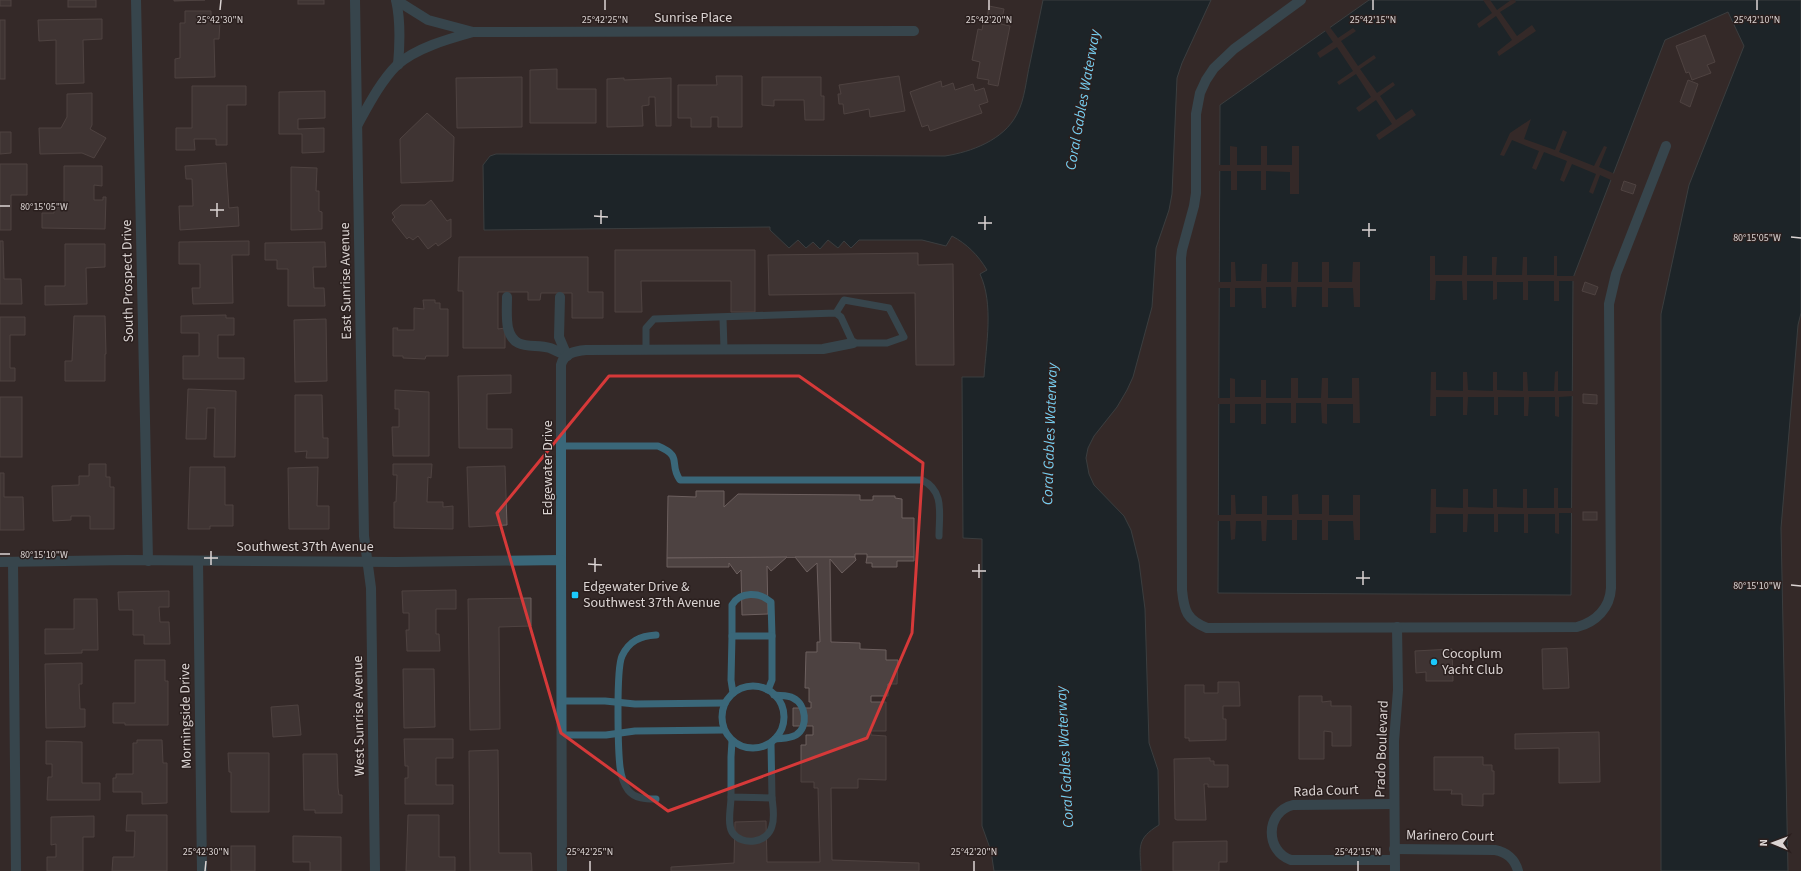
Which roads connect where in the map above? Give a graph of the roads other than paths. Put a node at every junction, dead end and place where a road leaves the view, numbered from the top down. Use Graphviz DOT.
graph roads {
  1 [pos="136,0"];
  2 [pos="355,0"];
  3 [pos="396,0"];
  4 [pos="1301,0"];
  5 [pos="914,31"];
  6 [pos="473,32"];
  7 [pos="398,65"];
  8 [pos="357,125"];
  9 [pos="1666,146"];
  10 [pos="507,297"];
  11 [pos="560,297"];
  12 [pos="836,314"];
  13 [pos="723,318"];
  14 [pos="853,343"];
  15 [pos="646,349"];
  16 [pos="724,349"];
  17 [pos="567,356"];
  18 [pos="562,446"];
  19 [pos="939,536"];
  20 [pos="148,560"];
  21 [pos="561,560"];
  22 [pos="198,561"];
  23 [pos="0,562"];
  24 [pos="13,562"];
  25 [pos="368,562"];
  26 [pos="1397,627"];
  27 [pos="656,635"];
  28 [pos="732,636"];
  29 [pos="772,636"];
  30 [pos="768,690"];
  31 [pos="733,693"];
  32 [pos="774,695"];
  33 [pos="561,701"];
  34 [pos="619,703"];
  35 [pos="724,703"];
  36 [pos="724,730"];
  37 [pos="620,733"];
  38 [pos="561,735"];
  39 [pos="732,741"];
  40 [pos="773,741"];
  41 [pos="731,798"];
  42 [pos="772,798"];
  43 [pos="656,799"];
  44 [pos="1394,804"];
  45 [pos="1394,849"];
  46 [pos="1394,860"];
  47 [pos="16,871"];
  48 [pos="202,871"];
  49 [pos="375,871"];
  50 [pos="562,871"];
  51 [pos="1395,871"];
  52 [pos="1518,871"];
  1 -- 20 [label="street, South Prospect Drive"];
  2 -- 8 [label="street, East Sunrise Avenue"];
  3 -- 6 [label="street, Sunrise Place"];
  3 -- 7 [label="street"];
  4 -- 26 [label="street"];
  5 -- 6 [label="street, Sunrise Place"];
  6 -- 7 [label="street, Sunrise Place"];
  7 -- 8 [label="street, Sunrise Place"];
  8 -- 25 [label="street, East Sunrise Avenue"];
  9 -- 26 [label="street"];
  10 -- 17 [label="street"];
  11 -- 17 [label="street"];
  12 -- 13 [label="lane"];
  12 -- 14 [label="lane"];
  12 -- 14 [label="lane"];
  13 -- 15 [label="lane"];
  13 -- 16 [label="lane"];
  14 -- 16 [label="street"];
  15 -- 16 [label="street"];
  15 -- 17 [label="street"];
  17 -- 18 [label="street, Edgewater Drive"];
  18 -- 19 [label="lane"];
  18 -- 21 [label="street, Edgewater Drive"];
  20 -- 22 [label="street, Southwest 37th Avenue"];
  20 -- 24 [label="street, Southwest 37th Avenue"];
  21 -- 25 [label="street, Southwest 37th Avenue"];
  21 -- 33 [label="street, Edgewater Drive"];
  22 -- 25 [label="street, Southwest 37th Avenue"];
  22 -- 48 [label="street, Morningside Drive"];
  23 -- 24 [label="street, Southwest 37th Avenue"];
  24 -- 47 [label="street"];
  25 -- 49 [label="street, West Sunrise Avenue"];
  26 -- 44 [label="street, Prado Boulevard"];
  27 -- 34 [label="lane"];
  28 -- 29 [label="lane"];
  28 -- 29 [label="lane"];
  28 -- 31 [label="lane"];
  29 -- 30 [label="lane"];
  30 -- 31 [label="lane"];
  30 -- 32 [label="lane"];
  31 -- 35 [label="lane"];
  32 -- 40 [label="lane"];
  32 -- 40 [label="lane"];
  33 -- 34 [label="lane"];
  33 -- 38 [label="street, Edgewater Drive"];
  34 -- 35 [label="lane"];
  34 -- 37 [label="lane"];
  35 -- 36 [label="lane"];
  36 -- 37 [label="lane"];
  36 -- 39 [label="lane"];
  37 -- 38 [label="lane"];
  37 -- 43 [label="lane"];
  38 -- 50 [label="street, Edgewater Drive"];
  39 -- 40 [label="lane"];
  39 -- 41 [label="lane"];
  40 -- 42 [label="lane"];
  41 -- 42 [label="lane"];
  41 -- 42 [label="lane"];
  44 -- 45 [label="street, Prado Boulevard"];
  44 -- 46 [label="street, Rada Court"];
  45 -- 46 [label="street, Prado Boulevard"];
  45 -- 52 [label="street, Marinero Court"];
  46 -- 51 [label="street, Prado Boulevard"];
}
